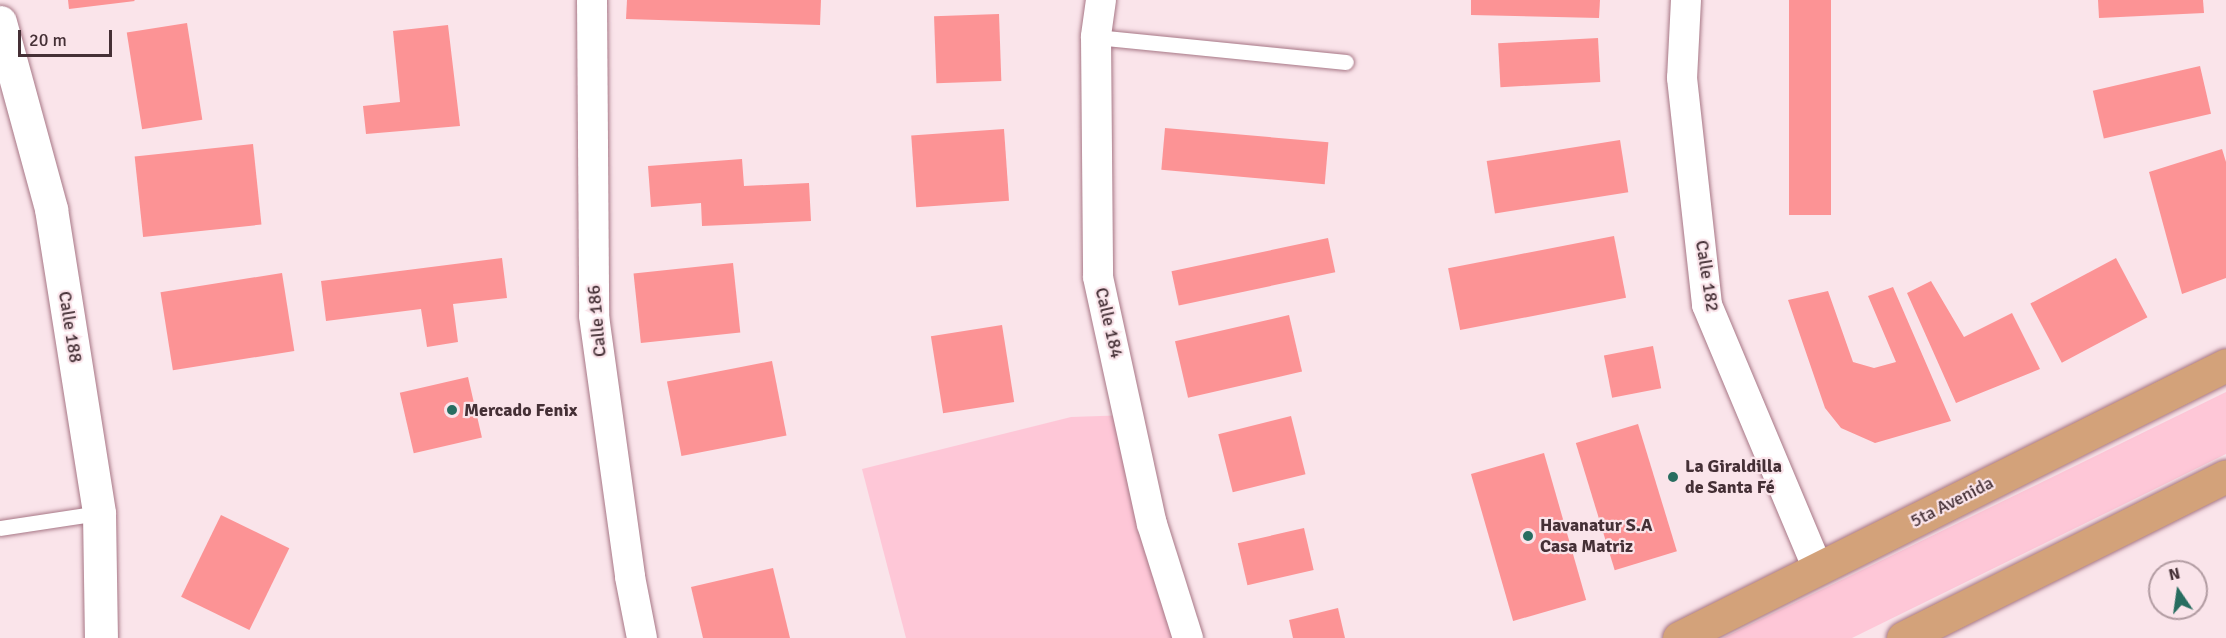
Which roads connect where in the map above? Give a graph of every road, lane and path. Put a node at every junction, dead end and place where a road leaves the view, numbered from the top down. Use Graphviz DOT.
graph roads {
  1 [pos="592,0"];
  2 [pos="1101,0"];
  3 [pos="1686,0"];
  4 [pos="0,22"];
  5 [pos="1096,37"];
  6 [pos="1346,62"];
  7 [pos="12,100"];
  8 [pos="2226,365"];
  9 [pos="2226,476"];
  10 [pos="99,513"];
  11 [pos="0,528"];
  12 [pos="1818,569"];
  13 [pos="101,638"];
  14 [pos="642,638"];
  15 [pos="1188,638"];
  16 [pos="1679,638"];
  17 [pos="1902,638"];
  1 -- 14 [label="street, Calle 186"];
  2 -- 5 [label="street, Calle 184"];
  3 -- 12 [label="street, Calle 182"];
  4 -- 7 [label="street, Calle 188"];
  5 -- 6 [label="lane"];
  5 -- 15 [label="street, Calle 184"];
  7 -- 10 [label="street, Calle 188"];
  8 -- 12 [label="highway, 5ta Avenida"];
  9 -- 17 [label="highway"];
  10 -- 11 [label="lane"];
  10 -- 13 [label="street, Calle 188"];
  12 -- 16 [label="highway, 5ta Avenida"];
}
